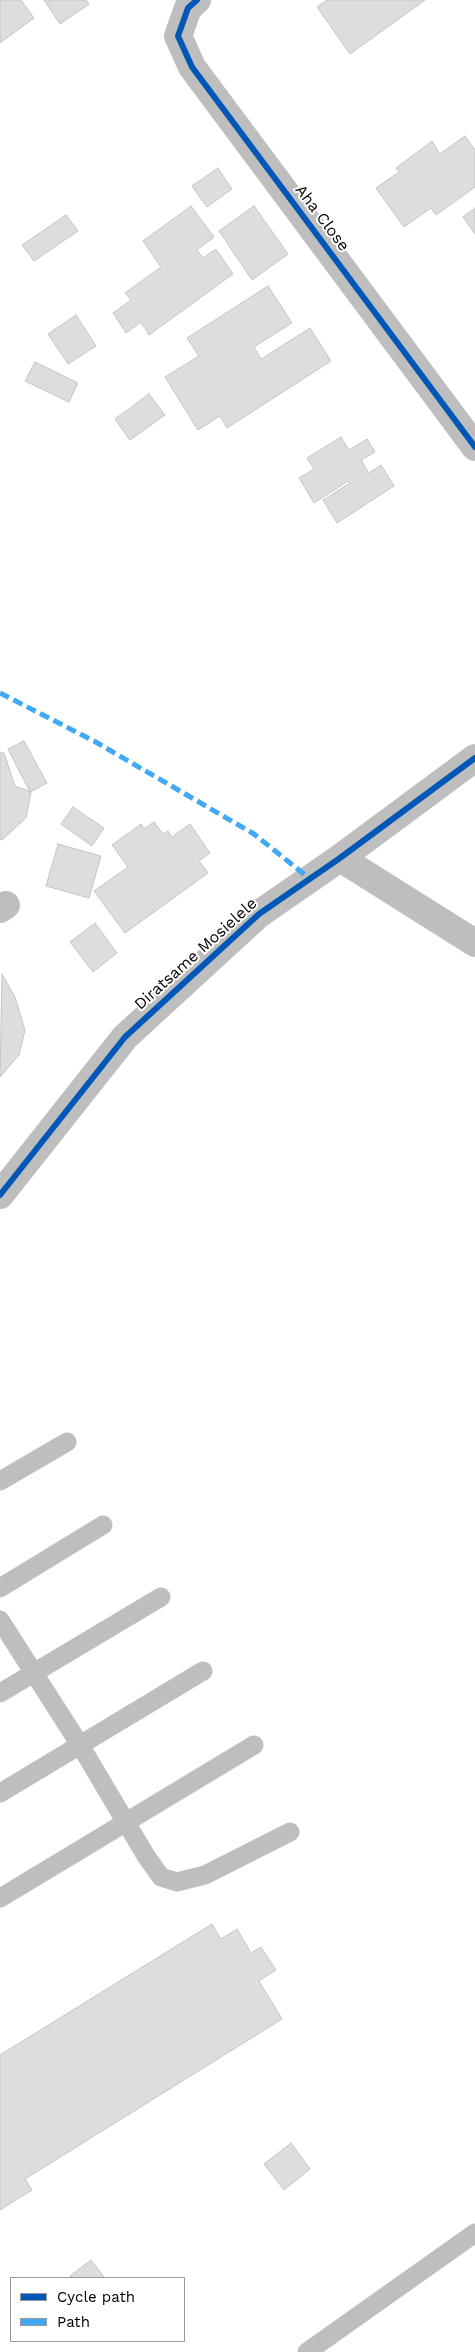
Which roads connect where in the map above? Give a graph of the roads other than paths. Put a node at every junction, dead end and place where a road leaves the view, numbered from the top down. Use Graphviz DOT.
graph roads {
  1 [pos="197,0"];
  2 [pos="475,447"];
  3 [pos="475,758"];
  4 [pos="340,858"];
  5 [pos="475,943"];
  6 [pos="0,1195"];
  7 [pos="67,1442"];
  8 [pos="0,1481"];
  9 [pos="104,1525"];
  10 [pos="0,1588"];
  11 [pos="161,1597"];
  12 [pos="0,1620"];
  13 [pos="203,1670"];
  14 [pos="34,1674"];
  15 [pos="0,1693"];
  16 [pos="80,1745"];
  17 [pos="254,1745"];
  18 [pos="0,1793"];
  19 [pos="125,1822"];
  20 [pos="290,1832"];
  21 [pos="0,1898"];
  22 [pos="475,2233"];
  23 [pos="307,2352"];
  1 -- 2 [label="street, Aha Close"];
  3 -- 4 [label="street, Diratsame Mosielele"];
  4 -- 5 [label="street"];
  4 -- 6 [label="street, Diratsame Mosielele"];
  7 -- 8 [label="lane"];
  9 -- 10 [label="lane"];
  11 -- 14 [label="lane"];
  12 -- 14 [label="lane"];
  13 -- 16 [label="lane"];
  14 -- 15 [label="lane"];
  14 -- 16 [label="lane"];
  16 -- 18 [label="lane"];
  16 -- 19 [label="lane"];
  17 -- 19 [label="lane"];
  19 -- 20 [label="lane"];
  19 -- 21 [label="lane"];
  22 -- 23 [label="lane"];
}
